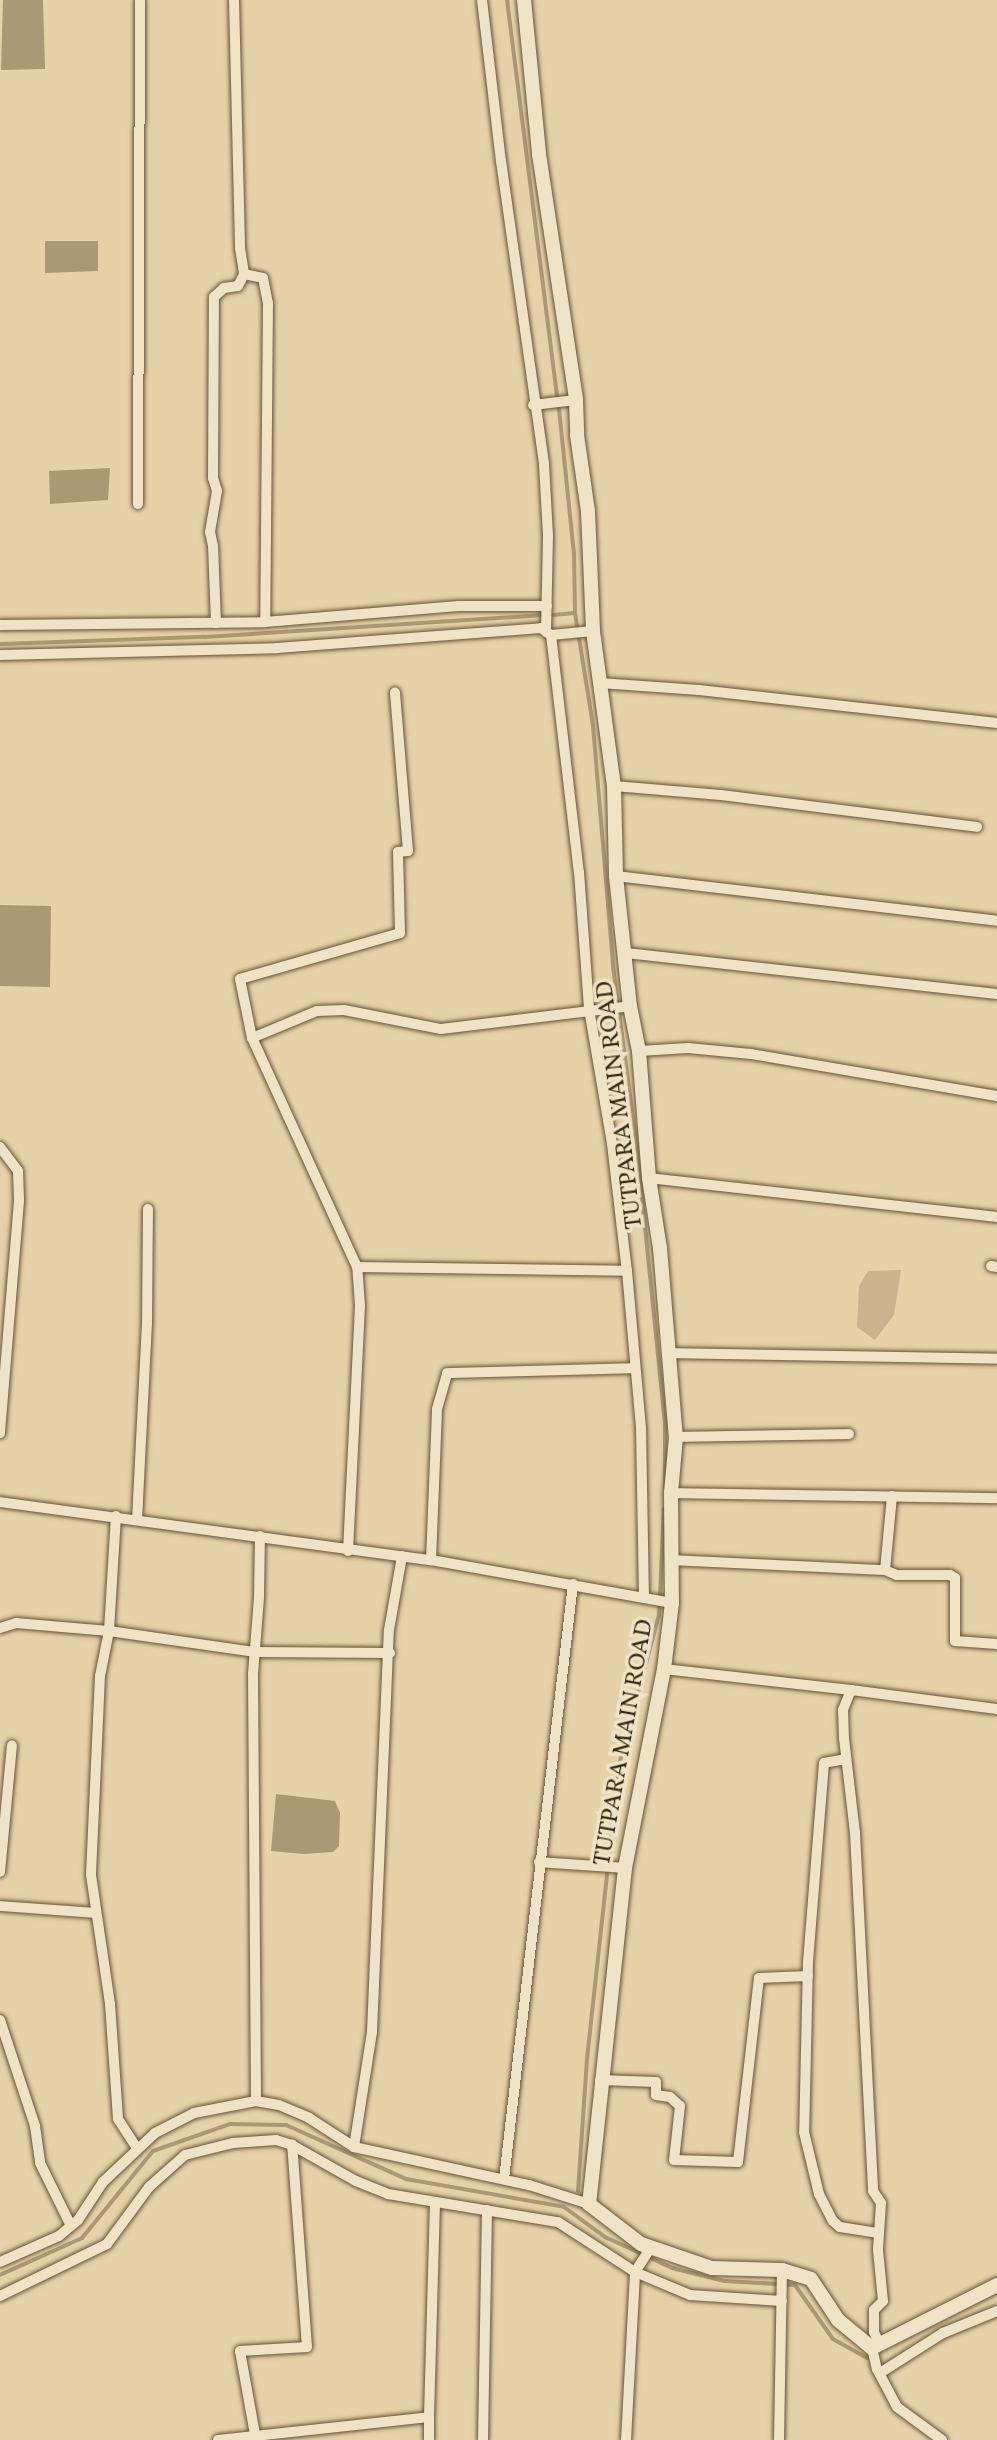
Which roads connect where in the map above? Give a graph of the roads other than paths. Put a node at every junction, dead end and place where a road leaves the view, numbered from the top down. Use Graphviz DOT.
graph roads {
  1 [pos="140,0"];
  2 [pos="234,0"];
  3 [pos="482,0"];
  4 [pos="524,0"];
  5 [pos="244,274"];
  6 [pos="576,400"];
  7 [pos="533,405"];
  8 [pos="138,504"];
  9 [pos="547,606"];
  10 [pos="265,622"];
  11 [pos="216,623"];
  12 [pos="0,625"];
  13 [pos="593,631"];
  14 [pos="548,633"];
  15 [pos="0,655"];
  16 [pos="600,683"];
  17 [pos="395,693"];
  18 [pos="997,723"];
  19 [pos="614,786"];
  20 [pos="977,827"];
  21 [pos="616,876"];
  22 [pos="997,921"];
  23 [pos="626,953"];
  24 [pos="997,994"];
  25 [pos="630,1006"];
  26 [pos="589,1009"];
  27 [pos="252,1038"];
  28 [pos="639,1051"];
  29 [pos="997,1096"];
  30 [pos="0,1147"];
  31 [pos="649,1178"];
  32 [pos="148,1209"];
  33 [pos="997,1217"];
  34 [pos="357,1267"];
  35 [pos="627,1271"];
  36 [pos="668,1353"];
  37 [pos="997,1359"];
  38 [pos="635,1368"];
  39 [pos="0,1433"];
  40 [pos="849,1434"];
  41 [pos="676,1437"];
  42 [pos="671,1493"];
  43 [pos="892,1496"];
  44 [pos="997,1498"];
  45 [pos="0,1502"];
  46 [pos="116,1516"];
  47 [pos="137,1520"];
  48 [pos="260,1536"];
  49 [pos="348,1551"];
  50 [pos="402,1556"];
  51 [pos="431,1560"];
  52 [pos="670,1560"];
  53 [pos="885,1570"];
  54 [pos="573,1584"];
  55 [pos="644,1597"];
  56 [pos="672,1603"];
  57 [pos="0,1628"];
  58 [pos="109,1631"];
  59 [pos="997,1644"];
  60 [pos="255,1652"];
  61 [pos="390,1653"];
  62 [pos="664,1669"];
  63 [pos="851,1690"];
  64 [pos="997,1709"];
  65 [pos="12,1746"];
  66 [pos="846,1759"];
  67 [pos="539,1862"];
  68 [pos="612,1867"];
  69 [pos="0,1872"];
  70 [pos="0,1906"];
  71 [pos="95,1913"];
  72 [pos="808,1976"];
  73 [pos="0,2020"];
  74 [pos="600,2080"];
  75 [pos="256,2101"];
  76 [pos="292,2145"];
  77 [pos="136,2147"];
  78 [pos="354,2147"];
  79 [pos="504,2179"];
  80 [pos="435,2202"];
  81 [pos="589,2204"];
  82 [pos="487,2210"];
  83 [pos="71,2226"];
  84 [pos="879,2233"];
  85 [pos="648,2253"];
  86 [pos="1,2259"];
  87 [pos="635,2272"];
  88 [pos="782,2274"];
  89 [pos="997,2285"];
  90 [pos="0,2296"];
  91 [pos="782,2298"];
  92 [pos="997,2311"];
  93 [pos="875,2346"];
  94 [pos="878,2371"];
  95 [pos="429,2417"];
  96 [pos="256,2437"];
  97 [pos="218,2440"];
  98 [pos="429,2440"];
  99 [pos="483,2440"];
  100 [pos="626,2440"];
  101 [pos="779,2440"];
  102 [pos="942,2440"];
  1 -- 8 [label="street"];
  2 -- 5 [label="street"];
  3 -- 7 [label="street"];
  4 -- 6 [label="street, TUTPARA MAIN ROAD"];
  5 -- 10 [label="street"];
  5 -- 11 [label="street"];
  6 -- 7 [label="street"];
  6 -- 13 [label="street, TUTPARA MAIN ROAD"];
  7 -- 9 [label="street"];
  9 -- 10 [label="street"];
  9 -- 14 [label="street"];
  10 -- 11 [label="street"];
  11 -- 12 [label="street"];
  13 -- 14 [label="street"];
  13 -- 16 [label="street, TUTPARA MAIN ROAD"];
  14 -- 15 [label="street"];
  14 -- 26 [label="street"];
  16 -- 18 [label="street"];
  16 -- 19 [label="street, TUTPARA MAIN ROAD"];
  17 -- 27 [label="street"];
  19 -- 20 [label="street"];
  19 -- 21 [label="street, TUTPARA MAIN ROAD"];
  21 -- 22 [label="street"];
  21 -- 23 [label="street, TUTPARA MAIN ROAD"];
  23 -- 24 [label="street"];
  23 -- 25 [label="street, TUTPARA MAIN ROAD"];
  25 -- 26 [label="street"];
  25 -- 28 [label="street, TUTPARA MAIN ROAD"];
  26 -- 27 [label="street"];
  26 -- 35 [label="street"];
  27 -- 34 [label="street"];
  28 -- 29 [label="street"];
  28 -- 31 [label="street, TUTPARA MAIN ROAD"];
  30 -- 39 [label="street"];
  31 -- 33 [label="street"];
  31 -- 36 [label="street, TUTPARA MAIN ROAD"];
  32 -- 47 [label="street"];
  34 -- 35 [label="street"];
  34 -- 49 [label="street"];
  35 -- 38 [label="street"];
  36 -- 37 [label="street"];
  36 -- 41 [label="street, TUTPARA MAIN ROAD"];
  38 -- 51 [label="street"];
  38 -- 55 [label="street"];
  40 -- 41 [label="street"];
  41 -- 42 [label="street, TUTPARA MAIN ROAD"];
  42 -- 43 [label="street"];
  42 -- 52 [label="street, TUTPARA MAIN ROAD"];
  43 -- 44 [label="street"];
  43 -- 53 [label="street"];
  45 -- 46 [label="street"];
  46 -- 47 [label="street"];
  46 -- 58 [label="street"];
  47 -- 48 [label="street"];
  48 -- 49 [label="street"];
  48 -- 60 [label="street"];
  49 -- 50 [label="street"];
  50 -- 51 [label="street"];
  50 -- 61 [label="street"];
  51 -- 54 [label="street"];
  52 -- 53 [label="street"];
  52 -- 56 [label="street, TUTPARA MAIN ROAD"];
  53 -- 59 [label="street"];
  54 -- 55 [label="street"];
  54 -- 67 [label="street"];
  55 -- 56 [label="street"];
  56 -- 62 [label="street, TUTPARA MAIN ROAD"];
  57 -- 58 [label="street"];
  58 -- 60 [label="street"];
  58 -- 71 [label="street"];
  60 -- 61 [label="street"];
  60 -- 75 [label="street"];
  61 -- 78 [label="street"];
  62 -- 63 [label="street"];
  62 -- 68 [label="street, TUTPARA MAIN ROAD"];
  63 -- 64 [label="street"];
  63 -- 66 [label="street"];
  65 -- 69 [label="street"];
  66 -- 72 [label="street"];
  66 -- 84 [label="street"];
  67 -- 68 [label="street"];
  67 -- 79 [label="street"];
  68 -- 74 [label="street, TUTPARA MAIN ROAD"];
  70 -- 71 [label="street"];
  71 -- 77 [label="street"];
  72 -- 74 [label="street"];
  72 -- 84 [label="street"];
  73 -- 83 [label="street"];
  74 -- 81 [label="street, TUTPARA MAIN ROAD"];
  75 -- 77 [label="street"];
  75 -- 78 [label="street"];
  76 -- 80 [label="street"];
  76 -- 90 [label="street"];
  76 -- 96 [label="street"];
  77 -- 83 [label="street"];
  78 -- 79 [label="street"];
  79 -- 81 [label="street"];
  80 -- 82 [label="street"];
  80 -- 95 [label="street"];
  81 -- 85 [label="street"];
  82 -- 87 [label="street"];
  82 -- 99 [label="street"];
  83 -- 86 [label="street"];
  84 -- 93 [label="street"];
  85 -- 87 [label="street"];
  85 -- 88 [label="street"];
  87 -- 91 [label="street"];
  87 -- 100 [label="street"];
  88 -- 91 [label="street"];
  88 -- 93 [label="street"];
  89 -- 93 [label="street"];
  91 -- 101 [label="street"];
  92 -- 94 [label="street"];
  93 -- 94 [label="street"];
  94 -- 102 [label="street"];
  95 -- 96 [label="street"];
  95 -- 98 [label="street"];
  96 -- 97 [label="street"];
}
